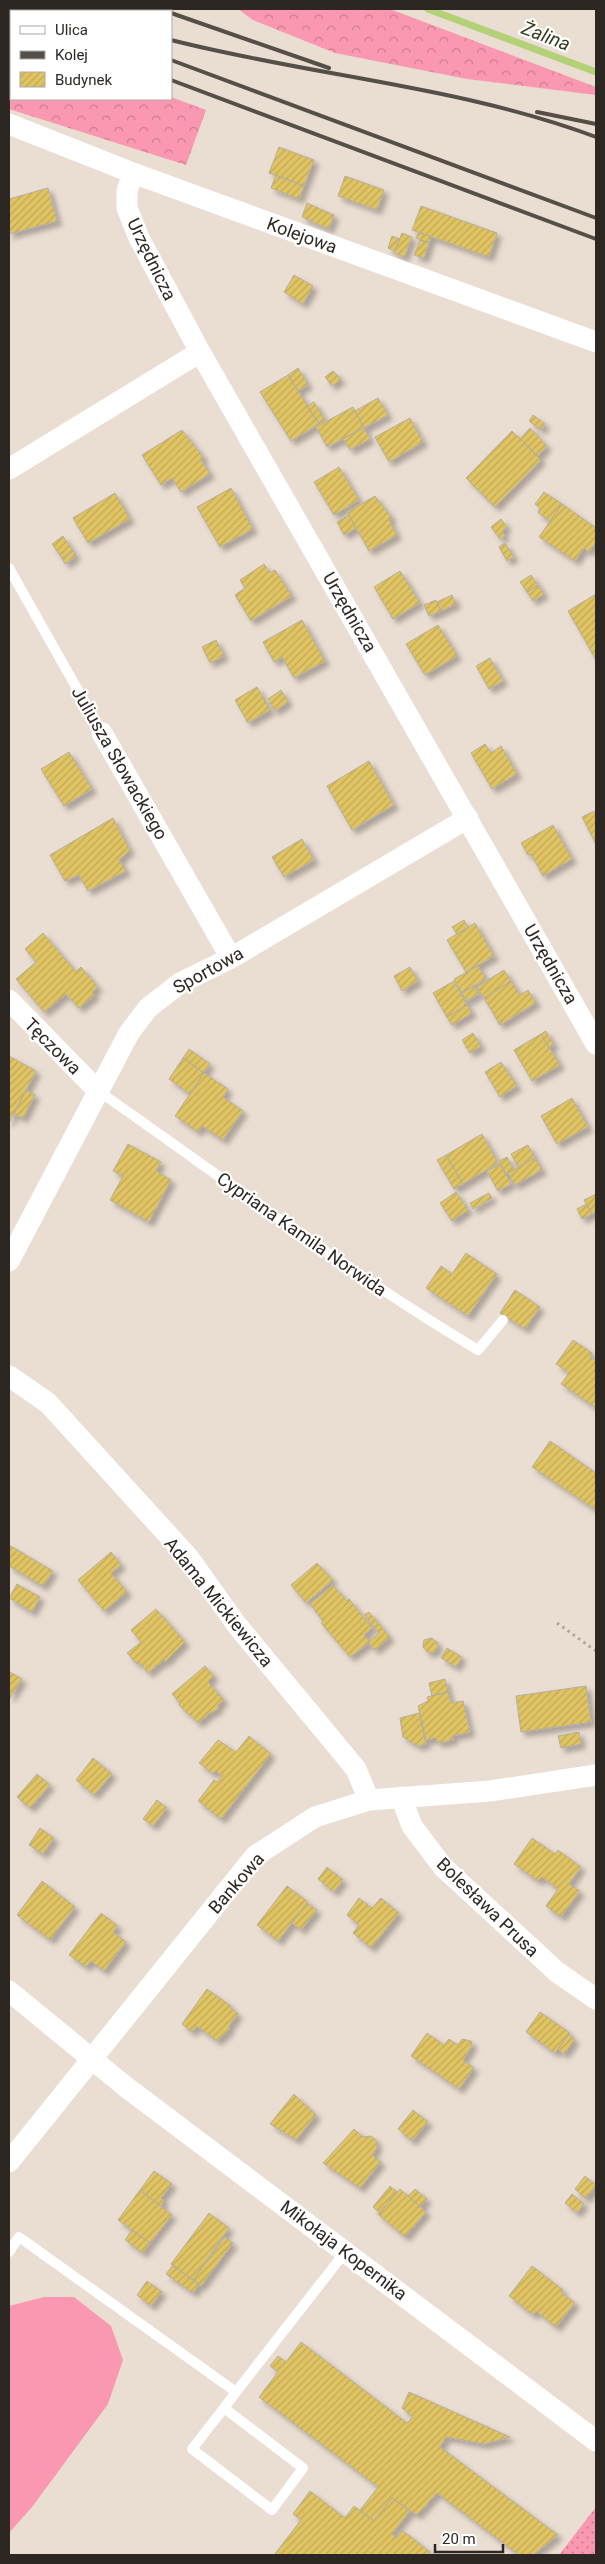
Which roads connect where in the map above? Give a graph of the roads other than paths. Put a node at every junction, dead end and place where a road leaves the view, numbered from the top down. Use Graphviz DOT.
graph roads {
  1 [pos="9,124"];
  2 [pos="133,174"];
  3 [pos="596,342"];
  4 [pos="200,352"];
  5 [pos="9,469"];
  6 [pos="9,568"];
  7 [pos="102,732"];
  8 [pos="468,818"];
  9 [pos="231,958"];
  10 [pos="9,1000"];
  11 [pos="596,1044"];
  12 [pos="97,1090"];
  13 [pos="9,1262"];
  14 [pos="503,1320"];
  15 [pos="9,1376"];
  16 [pos="596,1776"];
  17 [pos="401,1797"];
  18 [pos="369,1800"];
  19 [pos="9,1991"];
  20 [pos="596,1999"];
  21 [pos="92,2058"];
  22 [pos="9,2162"];
  23 [pos="346,2251"];
  24 [pos="9,2252"];
  25 [pos="236,2392"];
  26 [pos="224,2408"];
  27 [pos="596,2441"];
  1 -- 2 [label="street, Kolejowa"];
  2 -- 3 [label="street, Kolejowa"];
  2 -- 4 [label="street, Urzędnicza"];
  4 -- 5 [label="street"];
  4 -- 8 [label="street, Urzędnicza"];
  6 -- 7 [label="lane, Juliusza Słowackiego"];
  7 -- 9 [label="street, Juliusza Słowackiego"];
  8 -- 9 [label="street, Sportowa"];
  8 -- 11 [label="street, Urzędnicza"];
  9 -- 12 [label="street, Sportowa"];
  10 -- 12 [label="street, Tęczowa"];
  12 -- 13 [label="street, Sportowa"];
  12 -- 14 [label="lane, Cypriana Kamila Norwida"];
  15 -- 18 [label="street, Adama Mickiewicza"];
  16 -- 17 [label="street, Bankowa"];
  17 -- 18 [label="street, Bankowa"];
  17 -- 20 [label="street, Bolesława Prusa"];
  18 -- 21 [label="street, Bankowa"];
  19 -- 21 [label="street, Mikołaja Kopernika"];
  21 -- 22 [label="street, Bankowa"];
  21 -- 23 [label="street, Mikołaja Kopernika"];
  23 -- 25 [label="lane"];
  23 -- 27 [label="street, Mikołaja Kopernika"];
  24 -- 25 [label="lane"];
  25 -- 26 [label="lane"];
  26 -- 26 [label="lane"];
}
